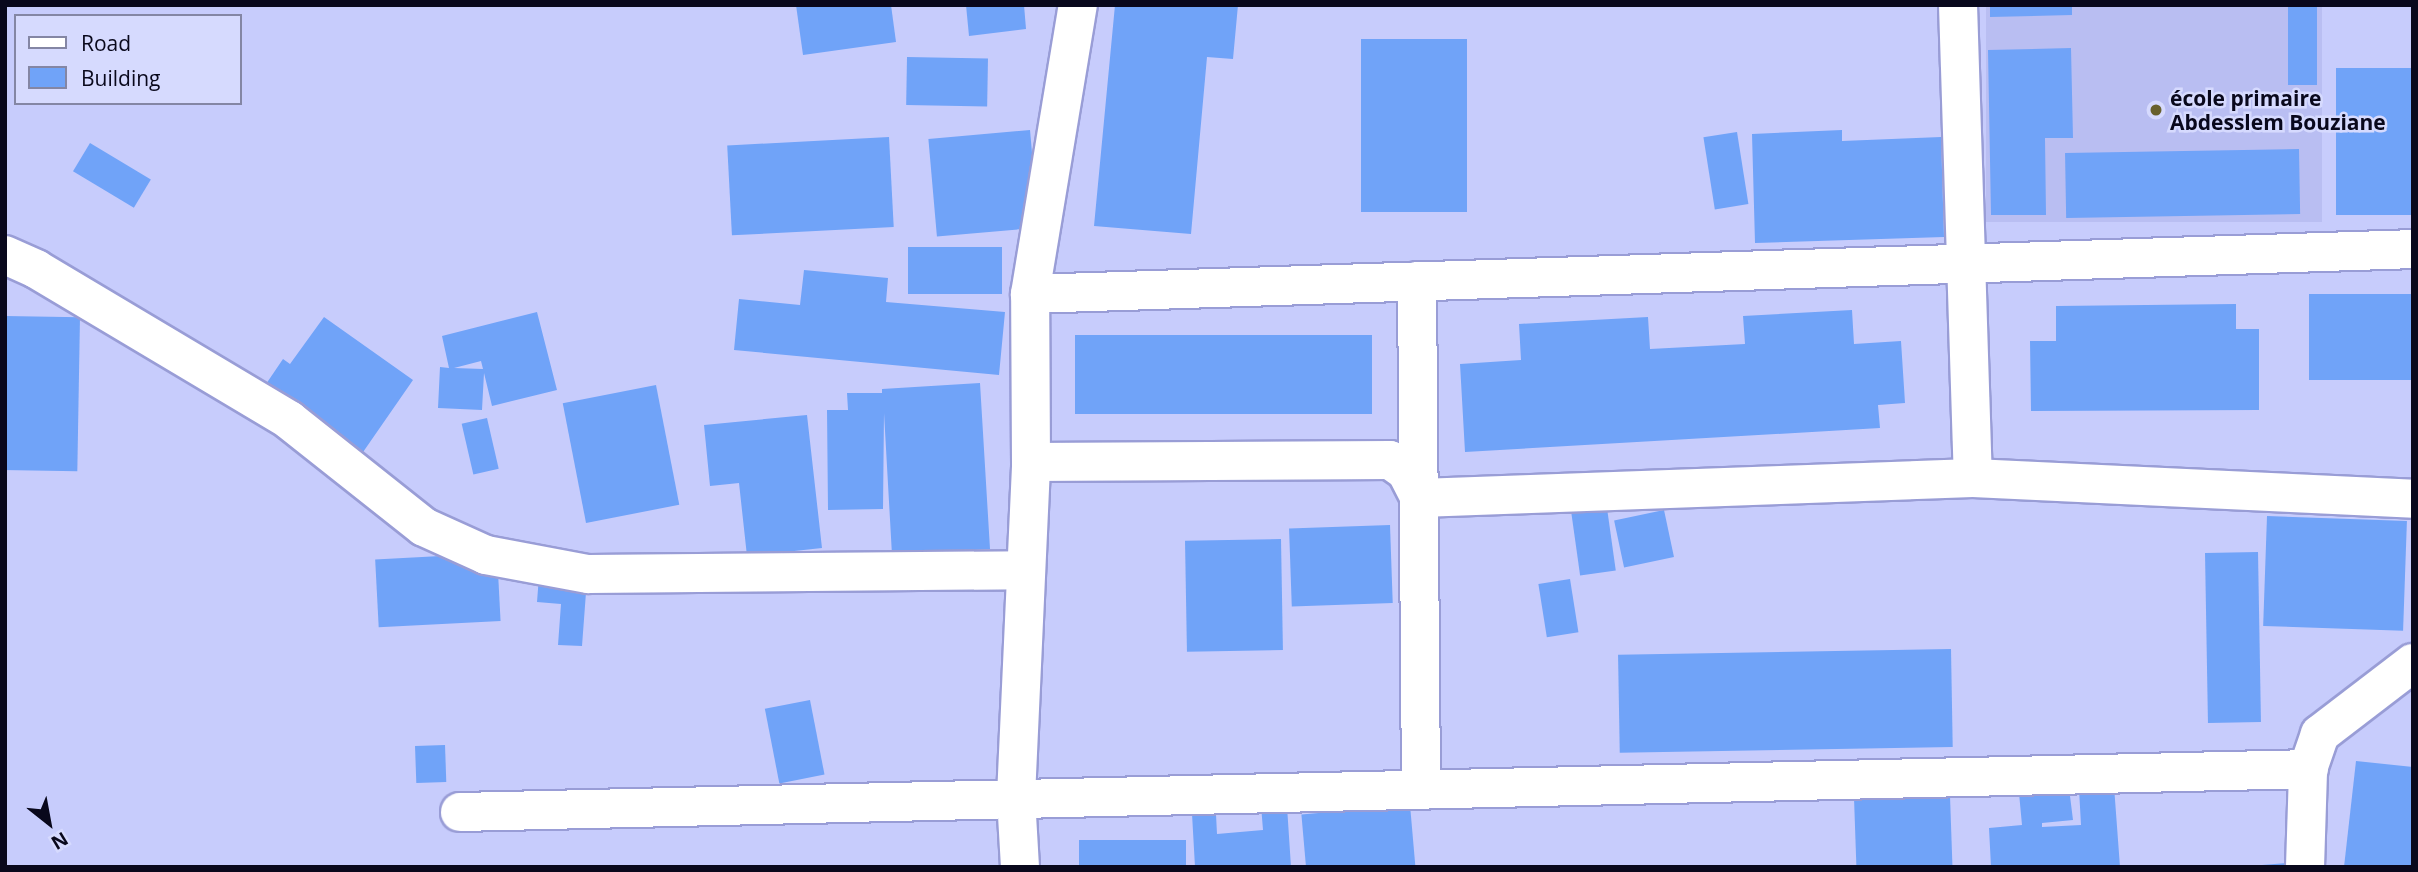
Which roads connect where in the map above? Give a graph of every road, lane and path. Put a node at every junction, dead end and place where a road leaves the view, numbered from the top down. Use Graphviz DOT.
graph roads {
  1 [pos="1078,5"];
  2 [pos="1958,5"];
  3 [pos="2413,249"];
  4 [pos="5,255"];
  5 [pos="1967,264"];
  6 [pos="1417,281"];
  7 [pos="1030,294"];
  8 [pos="1031,462"];
  9 [pos="1973,478"];
  10 [pos="1420,498"];
  11 [pos="2413,499"];
  12 [pos="1026,570"];
  13 [pos="2413,663"];
  14 [pos="2308,769"];
  15 [pos="1421,789"];
  16 [pos="1016,797"];
  17 [pos="460,812"];
  18 [pos="1020,867"];
  19 [pos="2305,867"];
  1 -- 7 [label="street"];
  2 -- 5 [label="street"];
  3 -- 5 [label="street"];
  4 -- 12 [label="street"];
  5 -- 6 [label="street"];
  5 -- 9 [label="street"];
  6 -- 7 [label="street"];
  6 -- 10 [label="street"];
  7 -- 8 [label="street"];
  8 -- 10 [label="street"];
  8 -- 12 [label="street"];
  9 -- 10 [label="street"];
  9 -- 11 [label="street"];
  10 -- 15 [label="street"];
  12 -- 16 [label="street"];
  13 -- 14 [label="street"];
  14 -- 15 [label="street"];
  14 -- 19 [label="street"];
  15 -- 16 [label="street"];
  16 -- 17 [label="street"];
  16 -- 18 [label="street"];
}
